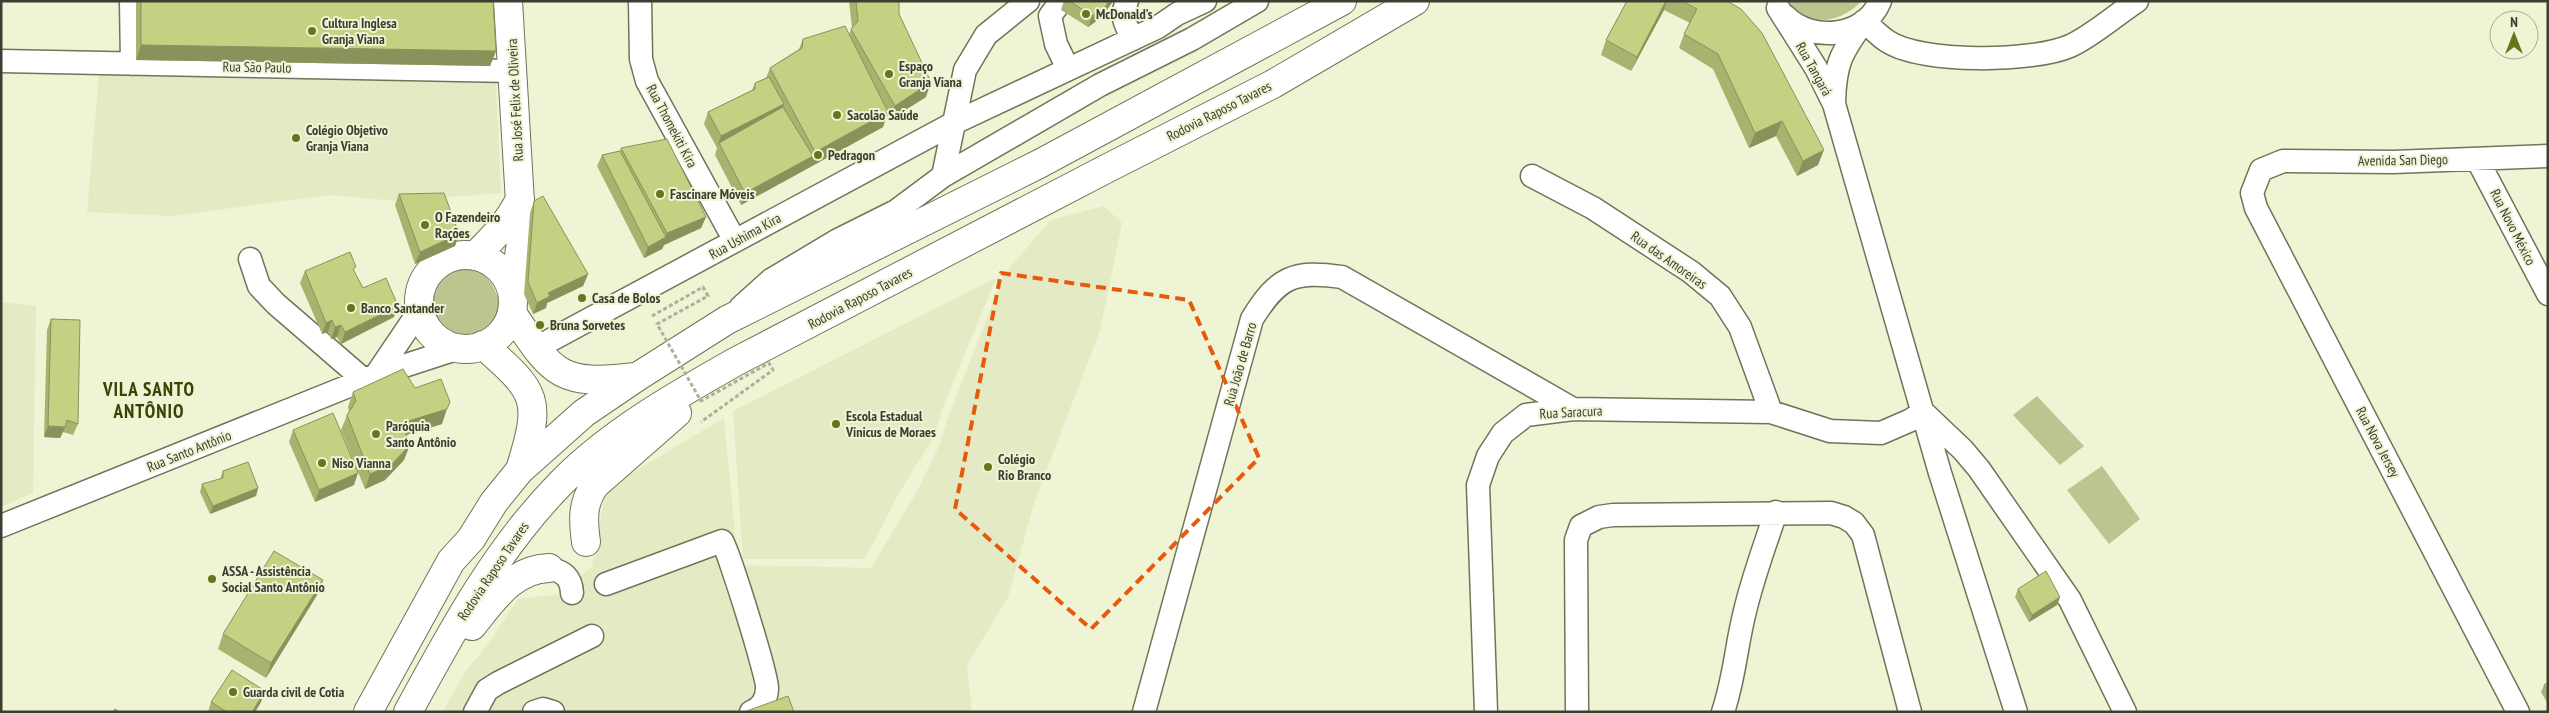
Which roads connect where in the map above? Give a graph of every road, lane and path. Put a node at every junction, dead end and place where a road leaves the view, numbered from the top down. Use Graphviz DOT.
graph roads {
  1 [pos="131,1"];
  2 [pos="508,1"];
  3 [pos="640,1"];
  4 [pos="1028,1"];
  5 [pos="1061,1"];
  6 [pos="1127,1"];
  7 [pos="1205,1"];
  8 [pos="1257,1"];
  9 [pos="1342,1"];
  10 [pos="1415,1"];
  11 [pos="1880,1"];
  12 [pos="2137,1"];
  13 [pos="1775,3"];
  14 [pos="1864,21"];
  15 [pos="1133,38"];
  16 [pos="1,61"];
  17 [pos="132,64"];
  18 [pos="1068,69"];
  19 [pos="513,71"];
  20 [pos="1834,104"];
  21 [pos="954,123"];
  22 [pos="2548,156"];
  23 [pos="2478,159"];
  24 [pos="2261,170"];
  25 [pos="943,176"];
  26 [pos="1532,176"];
  27 [pos="520,199"];
  28 [pos="736,241"];
  29 [pos="475,256"];
  30 [pos="250,259"];
  31 [pos="2548,294"];
  32 [pos="512,304"];
  33 [pos="420,310"];
  34 [pos="652,316"];
  35 [pos="727,320"];
  36 [pos="471,347"];
  37 [pos="536,348"];
  38 [pos="735,362"];
  39 [pos="637,376"];
  40 [pos="370,377"];
  41 [pos="1573,408"];
  42 [pos="1771,412"];
  43 [pos="1923,412"];
  44 [pos="701,422"];
  45 [pos="520,470"];
  46 [pos="1776,512"];
  47 [pos="1,526"];
  48 [pos="586,542"];
  49 [pos="549,568"];
  50 [pos="606,584"];
  51 [pos="572,593"];
  52 [pos="592,636"];
  53 [pos="425,680"];
  54 [pos="368,712"];
  55 [pos="408,712"];
  56 [pos="475,712"];
  57 [pos="534,712"];
  58 [pos="553,712"];
  59 [pos="751,712"];
  60 [pos="1144,712"];
  61 [pos="1486,712"];
  62 [pos="1576,712"];
  63 [pos="1722,712"];
  64 [pos="1910,712"];
  65 [pos="2016,712"];
  66 [pos="2125,712"];
  67 [pos="2518,712"];
  1 -- 17 [label="street"];
  2 -- 19 [label="main road, Rua José Felix de Oliveira"];
  3 -- 28 [label="street, Rua Thomekiti Kira"];
  4 -- 21 [label="street"];
  5 -- 18 [label="street"];
  6 -- 15 [label="street"];
  7 -- 15 [label="street, Rua Ushima Kira"];
  8 -- 25 [label="street"];
  9 -- 35 [label="main road"];
  10 -- 38 [label="main road, Rodovia Raposo Tavares"];
  11 -- 14 [label="street, Rua Tangará"];
  12 -- 14 [label="street"];
  13 -- 14 [label="street"];
  13 -- 20 [label="street, Rua Tangará"];
  14 -- 20 [label="street, Rua Tangará"];
  15 -- 18 [label="street, Rua Ushima Kira"];
  16 -- 17 [label="street, Rua São Paulo"];
  17 -- 19 [label="street, Rua São Paulo"];
  18 -- 21 [label="street, Rua Ushima Kira"];
  19 -- 27 [label="main road, Rua José Felix de Oliveira"];
  20 -- 43 [label="street"];
  21 -- 25 [label="street"];
  21 -- 28 [label="street, Rua Ushima Kira"];
  22 -- 23 [label="street, Avenida San Diego"];
  23 -- 24 [label="street, Avenida San Diego"];
  23 -- 31 [label="street, Rua Novo México"];
  24 -- 67 [label="street, Rua Nova Jersey"];
  25 -- 35 [label="street"];
  26 -- 42 [label="street, Rua das Amoreiras"];
  27 -- 29 [label="main road"];
  27 -- 32 [label="main road, Rua José Felix de Oliveira"];
  28 -- 37 [label="street, Rua Ushima Kira"];
  29 -- 32 [label="main road"];
  29 -- 33 [label="main road"];
  30 -- 40 [label="street"];
  32 -- 36 [label="main road"];
  32 -- 37 [label="main road"];
  33 -- 36 [label="main road"];
  33 -- 40 [label="street"];
  34 -- 44 [label="path, bridge"];
  35 -- 39 [label="main road"];
  36 -- 40 [label="street, Rua Santo Antônio"];
  36 -- 45 [label="main road"];
  37 -- 39 [label="main road"];
  38 -- 48 [label="main road"];
  38 -- 53 [label="main road, Rodovia Raposo Tavares"];
  39 -- 45 [label="main road"];
  40 -- 47 [label="street, Rua Santo Antônio"];
  41 -- 42 [label="street, Rua Saracura"];
  41 -- 60 [label="street, Rua João de Barro"];
  41 -- 61 [label="street, Rua Saracura"];
  42 -- 43 [label="street, Rua Saracura"];
  43 -- 65 [label="street"];
  43 -- 66 [label="street"];
  45 -- 54 [label="main road"];
  46 -- 62 [label="street"];
  46 -- 63 [label="street"];
  46 -- 64 [label="street"];
  49 -- 51 [label="street"];
  49 -- 53 [label="main road"];
  50 -- 59 [label="street"];
  52 -- 56 [label="street"];
  53 -- 55 [label="main road, Rodovia Raposo Tavares"];
  57 -- 58 [label="street"];
}
